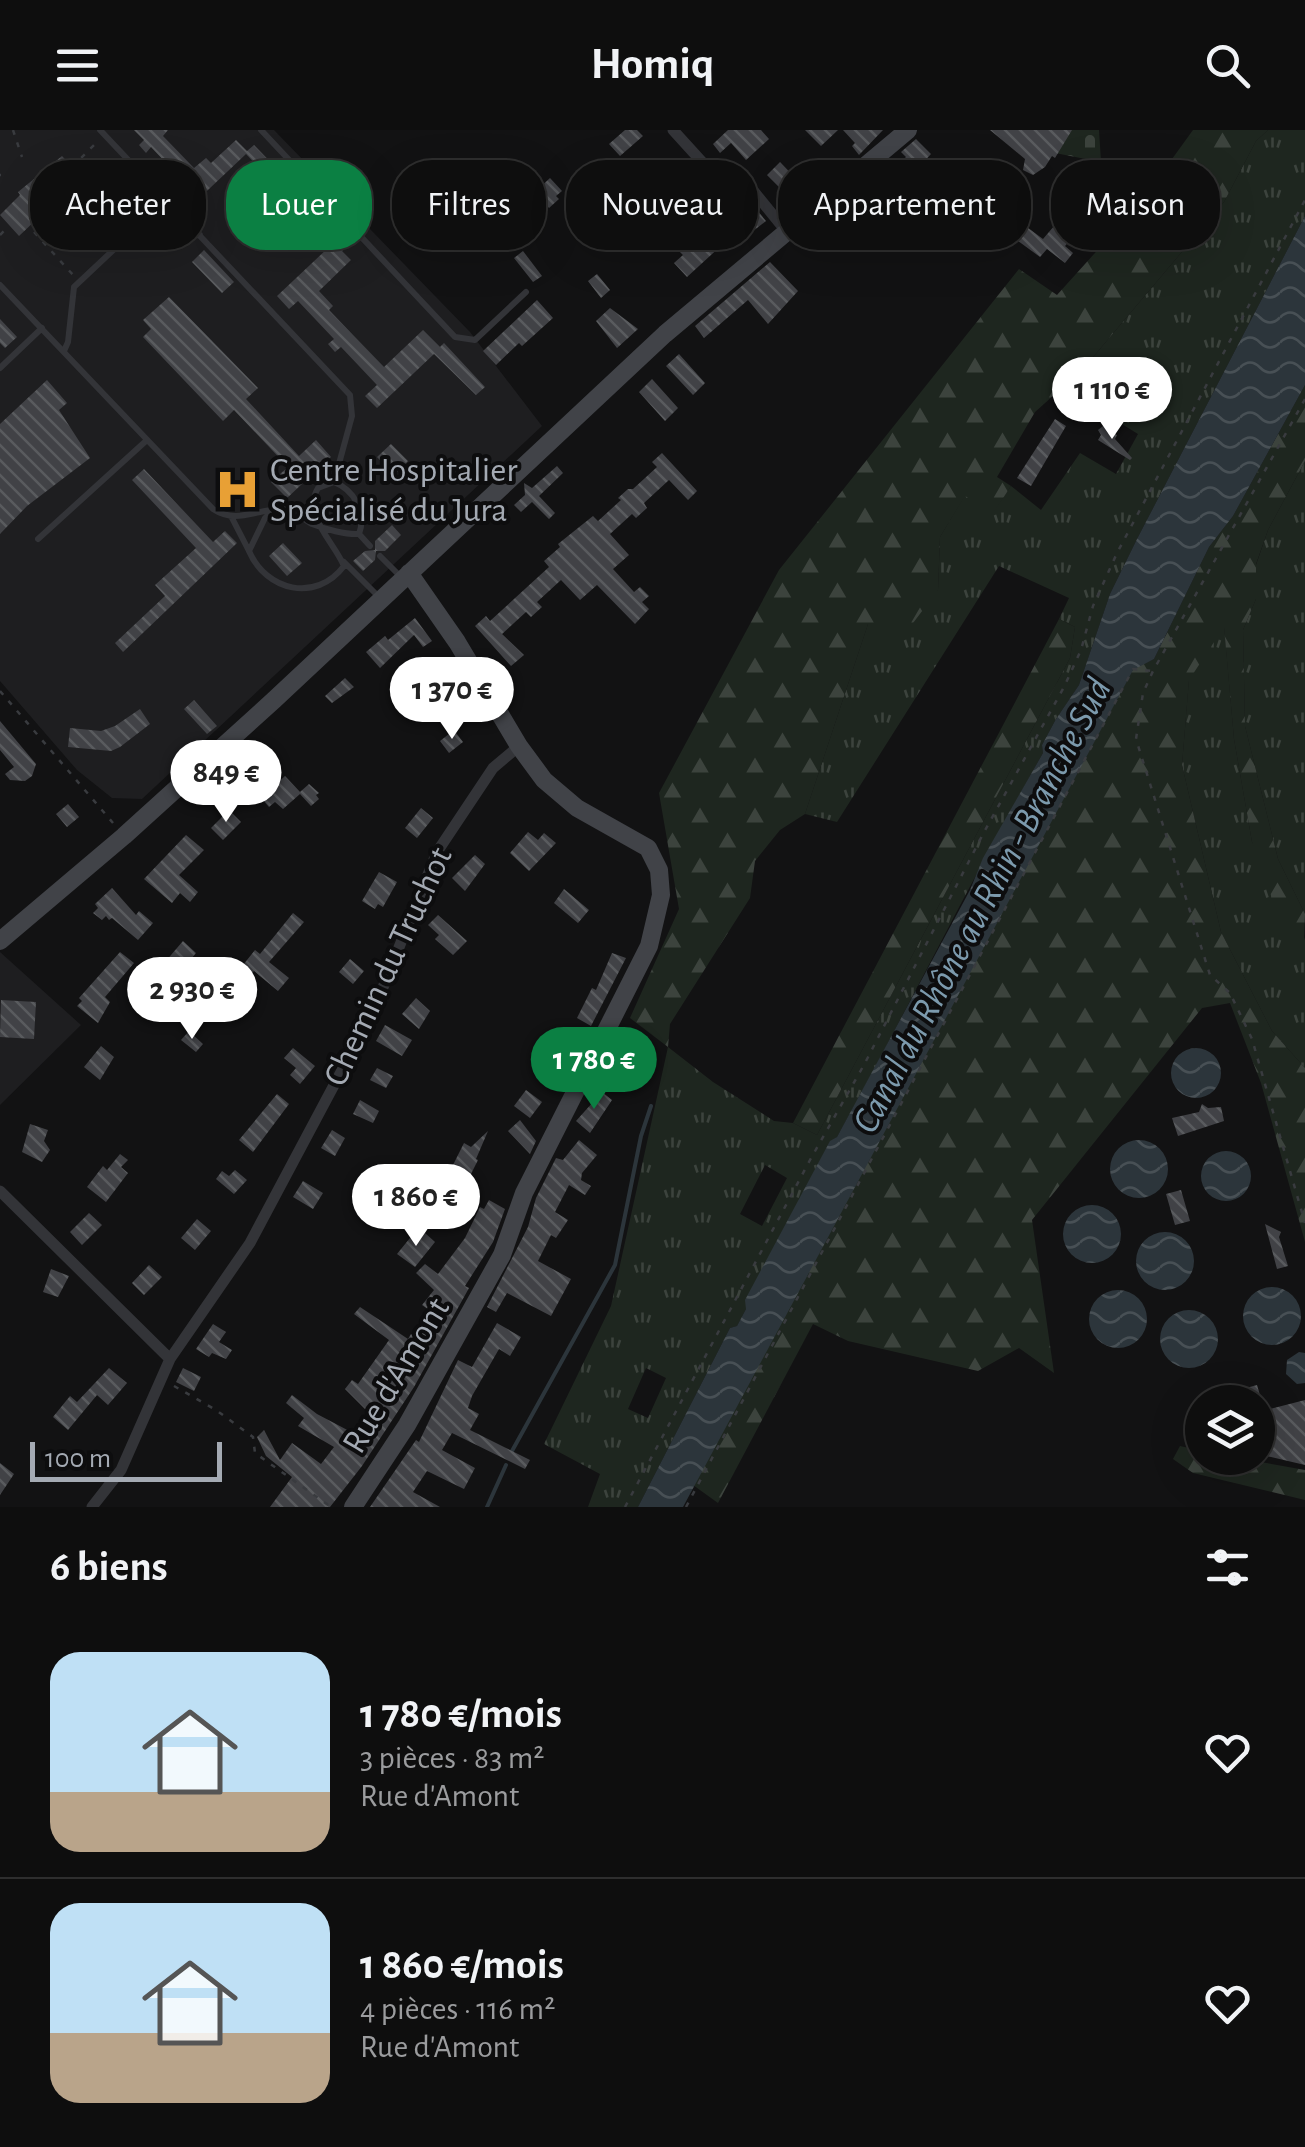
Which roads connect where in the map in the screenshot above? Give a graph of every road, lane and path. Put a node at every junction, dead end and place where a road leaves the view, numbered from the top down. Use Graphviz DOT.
graph roads {
  1 [pos="13,130"];
  2 [pos="261,130"];
  3 [pos="673,130"];
  4 [pos="908,130"];
  5 [pos="102,132"];
  6 [pos="22,157"];
  7 [pos="78,160"];
  8 [pos="129,160"];
  9 [pos="871,160"];
  10 [pos="1305,200"];
  11 [pos="778,220"];
  12 [pos="5,230"];
  13 [pos="0,235"];
  14 [pos="778,237"];
  15 [pos="206,240"];
  16 [pos="50,250"];
  17 [pos="113,250"];
  18 [pos="78,281"];
  19 [pos="0,285"];
  20 [pos="526,292"];
  21 [pos="42,328"];
  22 [pos="64,351"];
  23 [pos="0,368"];
  24 [pos="1305,399"];
  25 [pos="147,440"];
  26 [pos="334,482"];
  27 [pos="275,510"];
  28 [pos="232,517"];
  29 [pos="320,526"];
  30 [pos="359,534"];
  31 [pos="38,539"];
  32 [pos="370,546"];
  33 [pos="249,552"];
  34 [pos="380,556"];
  35 [pos="343,562"];
  36 [pos="406,576"];
  37 [pos="382,599"];
  38 [pos="1153,671"];
  39 [pos="0,691"];
  40 [pos="519,746"];
  41 [pos="124,836"];
  42 [pos="0,941"];
  43 [pos="0,1190"];
  44 [pos="1305,1224"];
  45 [pos="170,1359"];
  46 [pos="169,1383"];
  47 [pos="92,1507"];
  48 [pos="332,1507"];
  49 [pos="338,1507"];
  50 [pos="354,1507"];
  51 [pos="625,1507"];
  52 [pos="686,1507"];
  1 -- 6 [label="path"];
  2 -- 20 [label="lane"];
  3 -- 11 [label="street"];
  4 -- 9 [label="main road"];
  5 -- 7 [label="path"];
  5 -- 8 [label="lane"];
  10 -- 51 [label="path"];
  12 -- 13 [label="path"];
  14 -- 36 [label="main road"];
  15 -- 26 [label="lane"];
  16 -- 18 [label="path"];
  17 -- 18 [label="lane"];
  18 -- 22 [label="lane"];
  19 -- 21 [label="lane"];
  21 -- 22 [label="lane"];
  21 -- 23 [label="lane"];
  22 -- 25 [label="lane"];
  24 -- 38 [label="path"];
  25 -- 28 [label="lane"];
  25 -- 31 [label="lane"];
  26 -- 29 [label="lane"];
  26 -- 30 [label="lane"];
  27 -- 28 [label="lane"];
  27 -- 29 [label="lane"];
  27 -- 33 [label="lane"];
  28 -- 33 [label="lane"];
  29 -- 30 [label="lane"];
  29 -- 35 [label="lane"];
  30 -- 32 [label="lane"];
  33 -- 35 [label="lane"];
  34 -- 36 [label="lane"];
  35 -- 37 [label="lane"];
  36 -- 37 [label="main road"];
  36 -- 40 [label="main road, Rue d'Amont"];
  37 -- 41 [label="main road"];
  38 -- 44 [label="path"];
  38 -- 52 [label="path"];
  39 -- 41 [label="path"];
  40 -- 45 [label="street, Chemin du Truchot"];
  40 -- 50 [label="main road, Rue d'Amont"];
  41 -- 42 [label="main road"];
  43 -- 45 [label="street"];
  45 -- 47 [label="street, Chemin du Truchot"];
  46 -- 48 [label="path"];
  48 -- 49 [label="path"];
}
